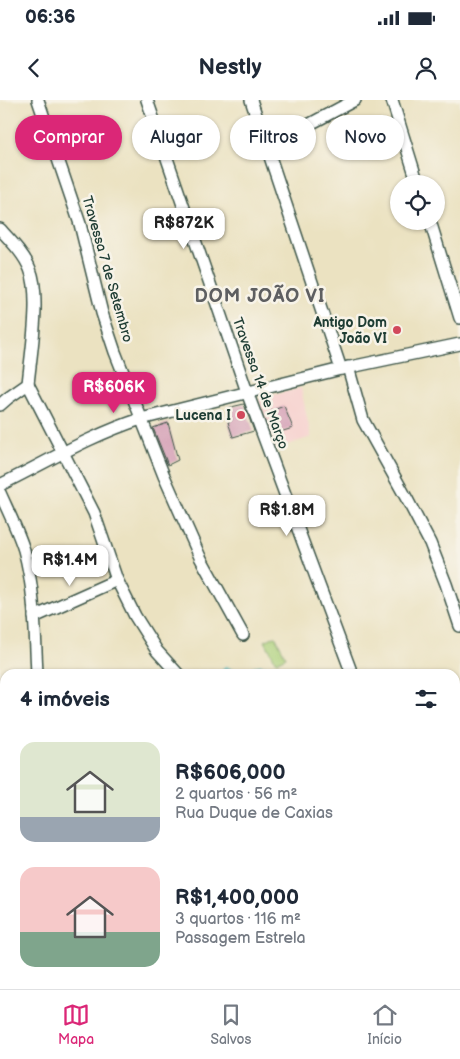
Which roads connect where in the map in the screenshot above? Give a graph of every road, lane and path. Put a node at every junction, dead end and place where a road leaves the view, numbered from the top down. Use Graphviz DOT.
graph roads {
  1 [pos="38,100"];
  2 [pos="147,100"];
  3 [pos="251,100"];
  4 [pos="355,100"];
  5 [pos="392,100"];
  6 [pos="256,115"];
  7 [pos="316,121"];
  8 [pos="272,160"];
  9 [pos="415,175"];
  10 [pos="0,229"];
  11 [pos="433,230"];
  12 [pos="460,318"];
  13 [pos="460,344"];
  14 [pos="344,368"];
  15 [pos="28,384"];
  16 [pos="247,392"];
  17 [pos="0,405"];
  18 [pos="141,419"];
  19 [pos="62,452"];
  20 [pos="0,486"];
  21 [pos="0,493"];
  22 [pos="118,580"];
  23 [pos="34,617"];
  24 [pos="460,626"];
  25 [pos="242,635"];
  26 [pos="37,669"];
  27 [pos="173,669"];
  28 [pos="350,669"];
  1 -- 18 [label="street, Travessa 7 de Setembro"];
  2 -- 16 [label="street, Travessa 14 de Março"];
  3 -- 6 [label="street"];
  4 -- 7 [label="street"];
  5 -- 9 [label="street"];
  8 -- 14 [label="street"];
  10 -- 15 [label="street"];
  11 -- 12 [label="street"];
  13 -- 14 [label="street"];
  14 -- 16 [label="street"];
  14 -- 24 [label="street"];
  15 -- 17 [label="street"];
  15 -- 19 [label="street"];
  16 -- 18 [label="street"];
  16 -- 28 [label="street, Travessa 14 de Março"];
  18 -- 19 [label="street"];
  18 -- 25 [label="street, Travessa 7 de Setembro"];
  19 -- 20 [label="street"];
  19 -- 22 [label="street"];
  21 -- 23 [label="street"];
  22 -- 23 [label="street"];
  22 -- 27 [label="street"];
  23 -- 26 [label="street"];
}
